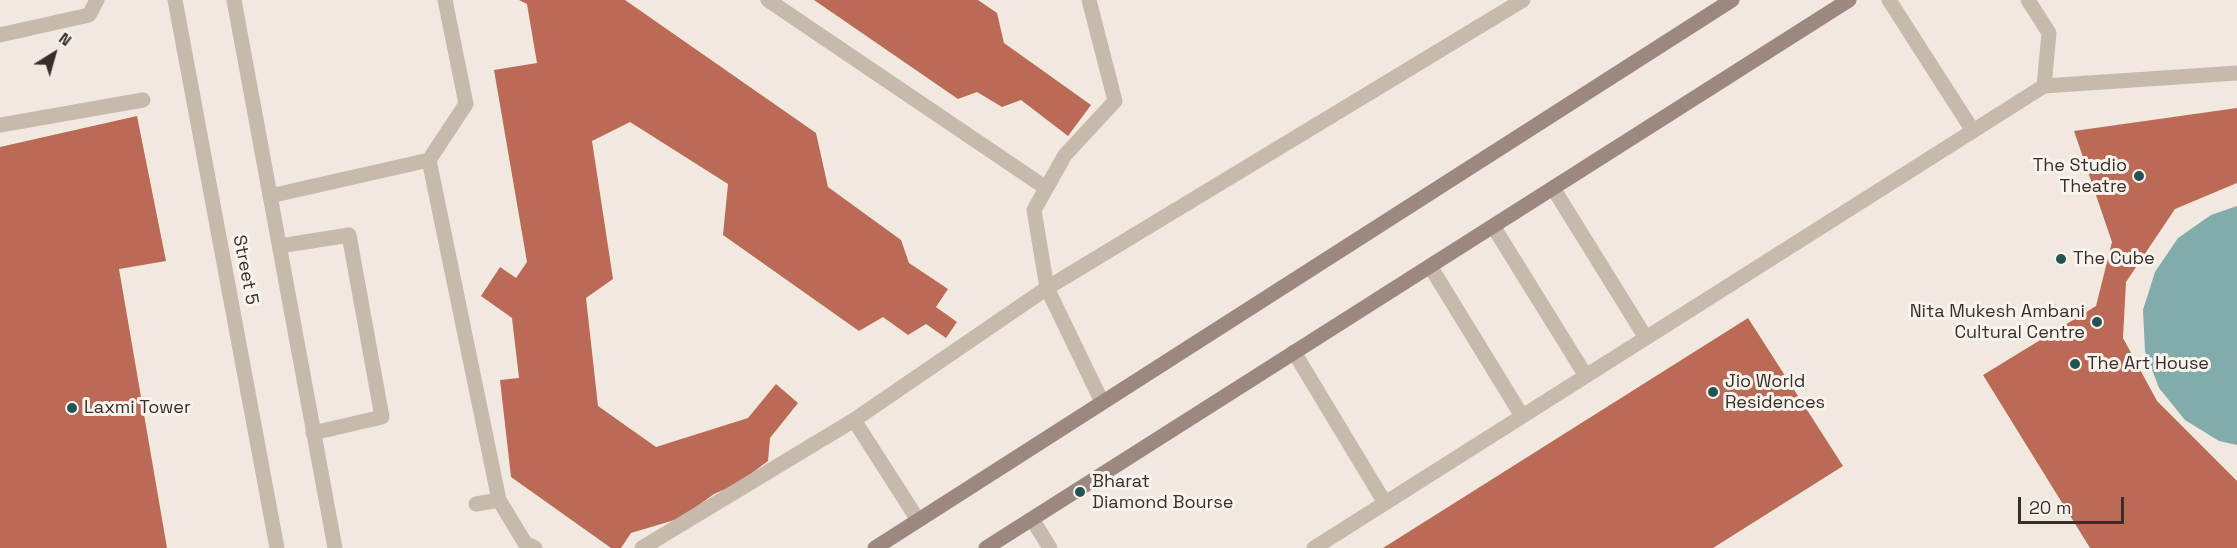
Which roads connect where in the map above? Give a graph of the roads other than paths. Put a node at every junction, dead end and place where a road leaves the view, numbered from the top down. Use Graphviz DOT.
graph roads {
  1 [pos="97,0"];
  2 [pos="175,0"];
  3 [pos="234,0"];
  4 [pos="445,0"];
  5 [pos="768,0"];
  6 [pos="1089,0"];
  7 [pos="1523,0"];
  8 [pos="1732,0"];
  9 [pos="1849,0"];
  10 [pos="1889,0"];
  11 [pos="2028,0"];
  12 [pos="0,35"];
  13 [pos="2237,73"];
  14 [pos="2044,86"];
  15 [pos="143,100"];
  16 [pos="0,125"];
  17 [pos="1973,131"];
  18 [pos="429,160"];
  19 [pos="1047,188"];
  20 [pos="1553,188"];
  21 [pos="270,196"];
  22 [pos="1493,226"];
  23 [pos="280,246"];
  24 [pos="1430,266"];
  25 [pos="1047,288"];
  26 [pos="1646,338"];
  27 [pos="1294,352"];
  28 [pos="1586,376"];
  29 [pos="1102,402"];
  30 [pos="1522,416"];
  31 [pos="854,420"];
  32 [pos="313,433"];
  33 [pos="499,500"];
  34 [pos="1385,503"];
  35 [pos="476,504"];
  36 [pos="1032,519"];
  37 [pos="918,520"];
  38 [pos="277,548"];
  39 [pos="335,548"];
  40 [pos="535,548"];
  41 [pos="642,548"];
  42 [pos="875,548"];
  43 [pos="986,548"];
  44 [pos="1050,548"];
  45 [pos="1314,548"];
  1 -- 12 [label="street"];
  2 -- 38 [label="street, Street 5"];
  3 -- 21 [label="street"];
  4 -- 18 [label="street"];
  5 -- 19 [label="street"];
  6 -- 19 [label="street"];
  7 -- 25 [label="street"];
  8 -- 29 [label="main road"];
  9 -- 20 [label="main road"];
  10 -- 17 [label="street"];
  11 -- 14 [label="street"];
  13 -- 14 [label="street"];
  14 -- 17 [label="street"];
  15 -- 16 [label="street"];
  17 -- 26 [label="street"];
  18 -- 21 [label="street"];
  18 -- 33 [label="street"];
  19 -- 25 [label="street"];
  20 -- 22 [label="main road"];
  20 -- 26 [label="street"];
  21 -- 23 [label="street"];
  22 -- 24 [label="main road"];
  22 -- 28 [label="street"];
  23 -- 32 [label="street"];
  23 -- 32 [label="street"];
  24 -- 27 [label="main road"];
  24 -- 30 [label="street"];
  25 -- 29 [label="street"];
  25 -- 31 [label="street"];
  26 -- 28 [label="street"];
  27 -- 34 [label="street"];
  27 -- 36 [label="main road"];
  28 -- 30 [label="street"];
  29 -- 37 [label="main road"];
  30 -- 34 [label="street"];
  31 -- 37 [label="street"];
  31 -- 41 [label="street"];
  32 -- 39 [label="street"];
  33 -- 35 [label="street"];
  33 -- 40 [label="street"];
  34 -- 45 [label="street"];
  36 -- 43 [label="main road"];
  36 -- 44 [label="street"];
  37 -- 42 [label="main road"];
}
